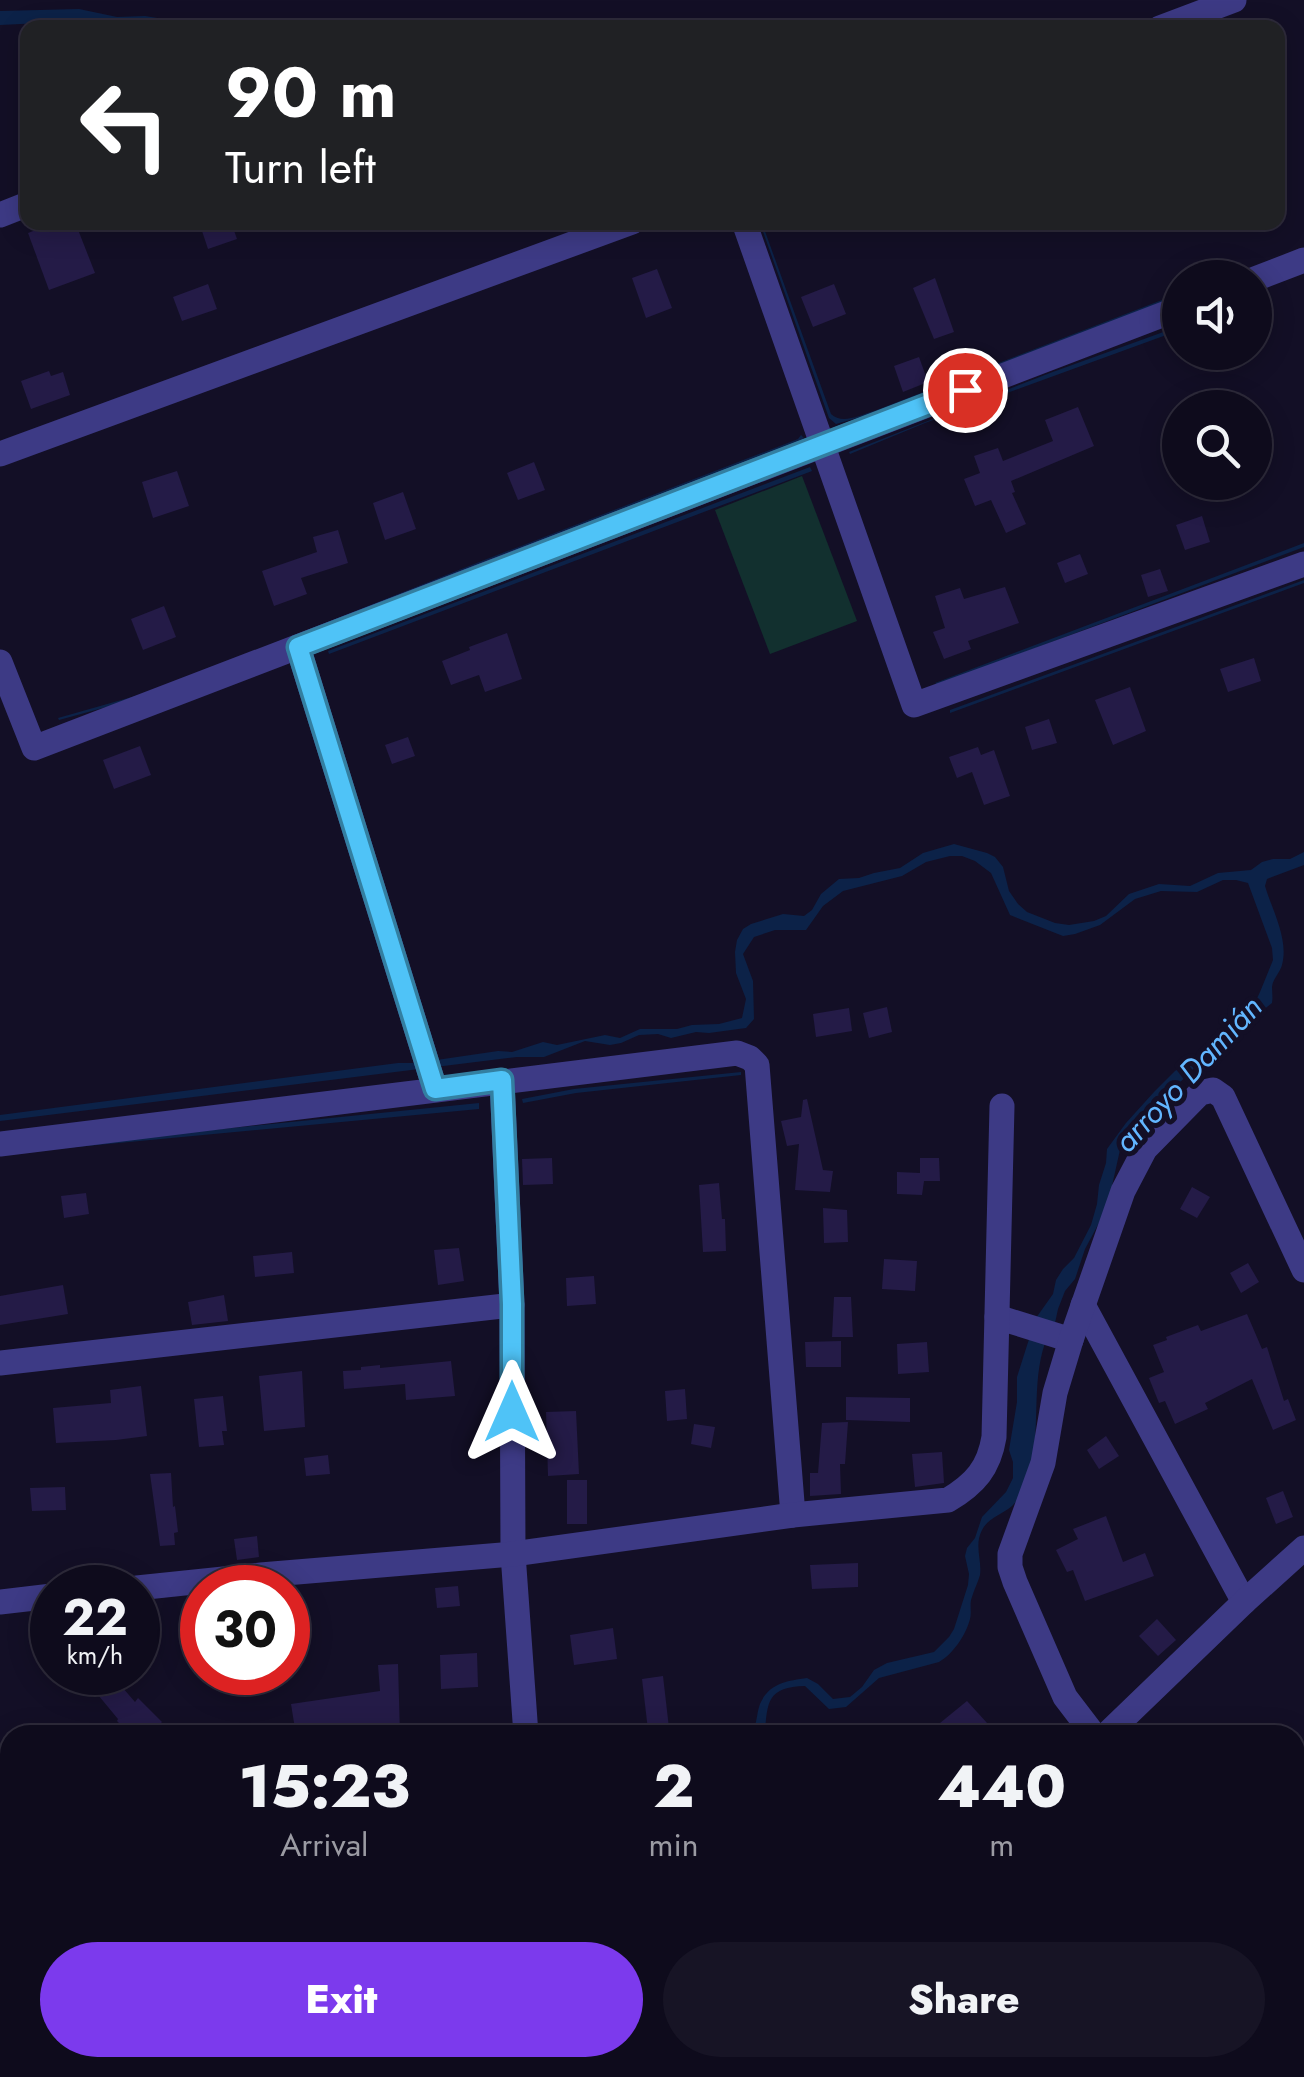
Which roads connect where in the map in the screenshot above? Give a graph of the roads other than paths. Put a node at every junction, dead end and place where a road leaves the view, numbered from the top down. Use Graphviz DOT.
graph roads {
  1 [pos="1234,0"];
  2 [pos="1181,20"];
  3 [pos="610,230"];
  4 [pos="747,230"];
  5 [pos="1304,260"];
  6 [pos="1272,272"];
  7 [pos="1162,315"];
  8 [pos="822,446"];
  9 [pos="0,454"];
  10 [pos="1304,564"];
  11 [pos="298,647"];
  12 [pos="0,662"];
  13 [pos="502,1080"];
  14 [pos="435,1089"];
  15 [pos="1002,1106"];
  16 [pos="0,1144"];
  17 [pos="1304,1270"];
  18 [pos="512,1304"];
  19 [pos="1082,1304"];
  20 [pos="998,1317"];
  21 [pos="1071,1340"];
  22 [pos="0,1362"];
  23 [pos="792,1515"];
  24 [pos="1304,1548"];
  25 [pos="513,1554"];
  26 [pos="160,1585"];
  27 [pos="30,1599"];
  28 [pos="0,1602"];
  29 [pos="1244,1602"];
  30 [pos="525,1725"];
  31 [pos="1086,1725"];
  32 [pos="1124,1725"];
  1 -- 2 [label="street"];
  3 -- 9 [label="street"];
  4 -- 8 [label="street"];
  5 -- 6 [label="street"];
  7 -- 8 [label="street"];
  8 -- 10 [label="street"];
  8 -- 11 [label="street"];
  11 -- 12 [label="street"];
  11 -- 14 [label="street"];
  13 -- 14 [label="street"];
  13 -- 18 [label="street"];
  13 -- 23 [label="street"];
  14 -- 16 [label="street"];
  15 -- 20 [label="street"];
  17 -- 19 [label="street"];
  18 -- 22 [label="street"];
  18 -- 25 [label="street"];
  19 -- 21 [label="street"];
  19 -- 29 [label="street"];
  20 -- 21 [label="street"];
  20 -- 23 [label="street"];
  21 -- 31 [label="street"];
  23 -- 25 [label="street"];
  24 -- 29 [label="street"];
  25 -- 26 [label="street"];
  25 -- 30 [label="street"];
  27 -- 28 [label="street"];
  29 -- 32 [label="street"];
}
